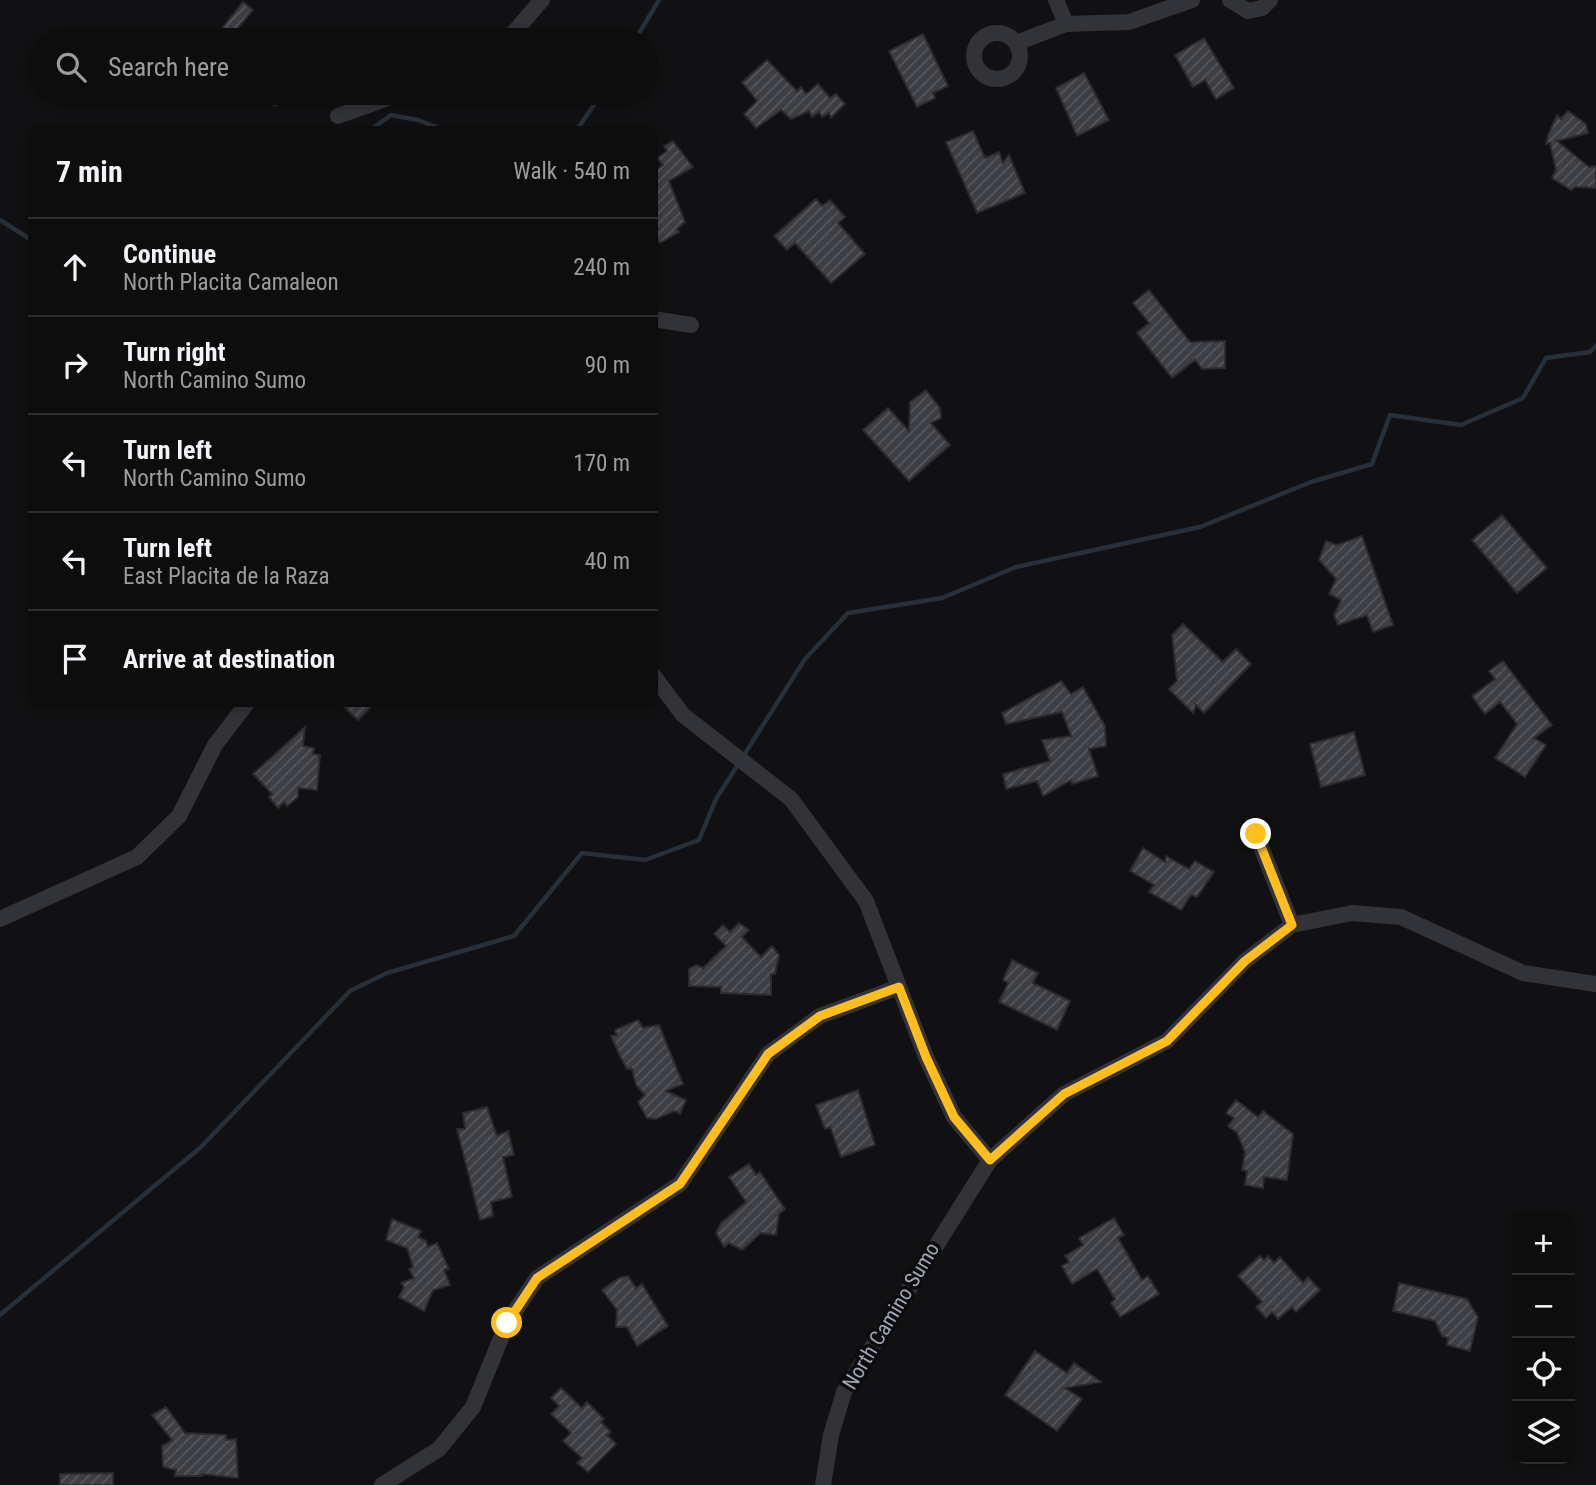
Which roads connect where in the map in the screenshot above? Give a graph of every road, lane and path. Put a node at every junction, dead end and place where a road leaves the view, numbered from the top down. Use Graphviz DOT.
graph roads {
  1 [pos="542,0"];
  2 [pos="1056,0"];
  3 [pos="1192,0"];
  4 [pos="1230,0"];
  5 [pos="1270,0"];
  6 [pos="1066,24"];
  7 [pos="518,28"];
  8 [pos="1016,43"];
  9 [pos="369,105"];
  10 [pos="338,116"];
  11 [pos="658,320"];
  12 [pos="691,325"];
  13 [pos="658,682"];
  14 [pos="244,707"];
  15 [pos="1256,834"];
  16 [pos="0,919"];
  17 [pos="1292,925"];
  18 [pos="1596,984"];
  19 [pos="899,987"];
  20 [pos="990,1160"];
  21 [pos="382,1485"];
  22 [pos="823,1485"];
  1 -- 7 [label="street"];
  2 -- 6 [label="street"];
  3 -- 6 [label="street"];
  4 -- 5 [label="street"];
  6 -- 8 [label="street"];
  9 -- 10 [label="street"];
  11 -- 12 [label="street"];
  13 -- 19 [label="street"];
  14 -- 16 [label="street"];
  15 -- 17 [label="street"];
  17 -- 18 [label="street, North Camino Sumo"];
  17 -- 20 [label="street, North Camino Sumo"];
  19 -- 20 [label="street"];
  19 -- 21 [label="street"];
  20 -- 22 [label="street, North Camino Sumo"];
}
